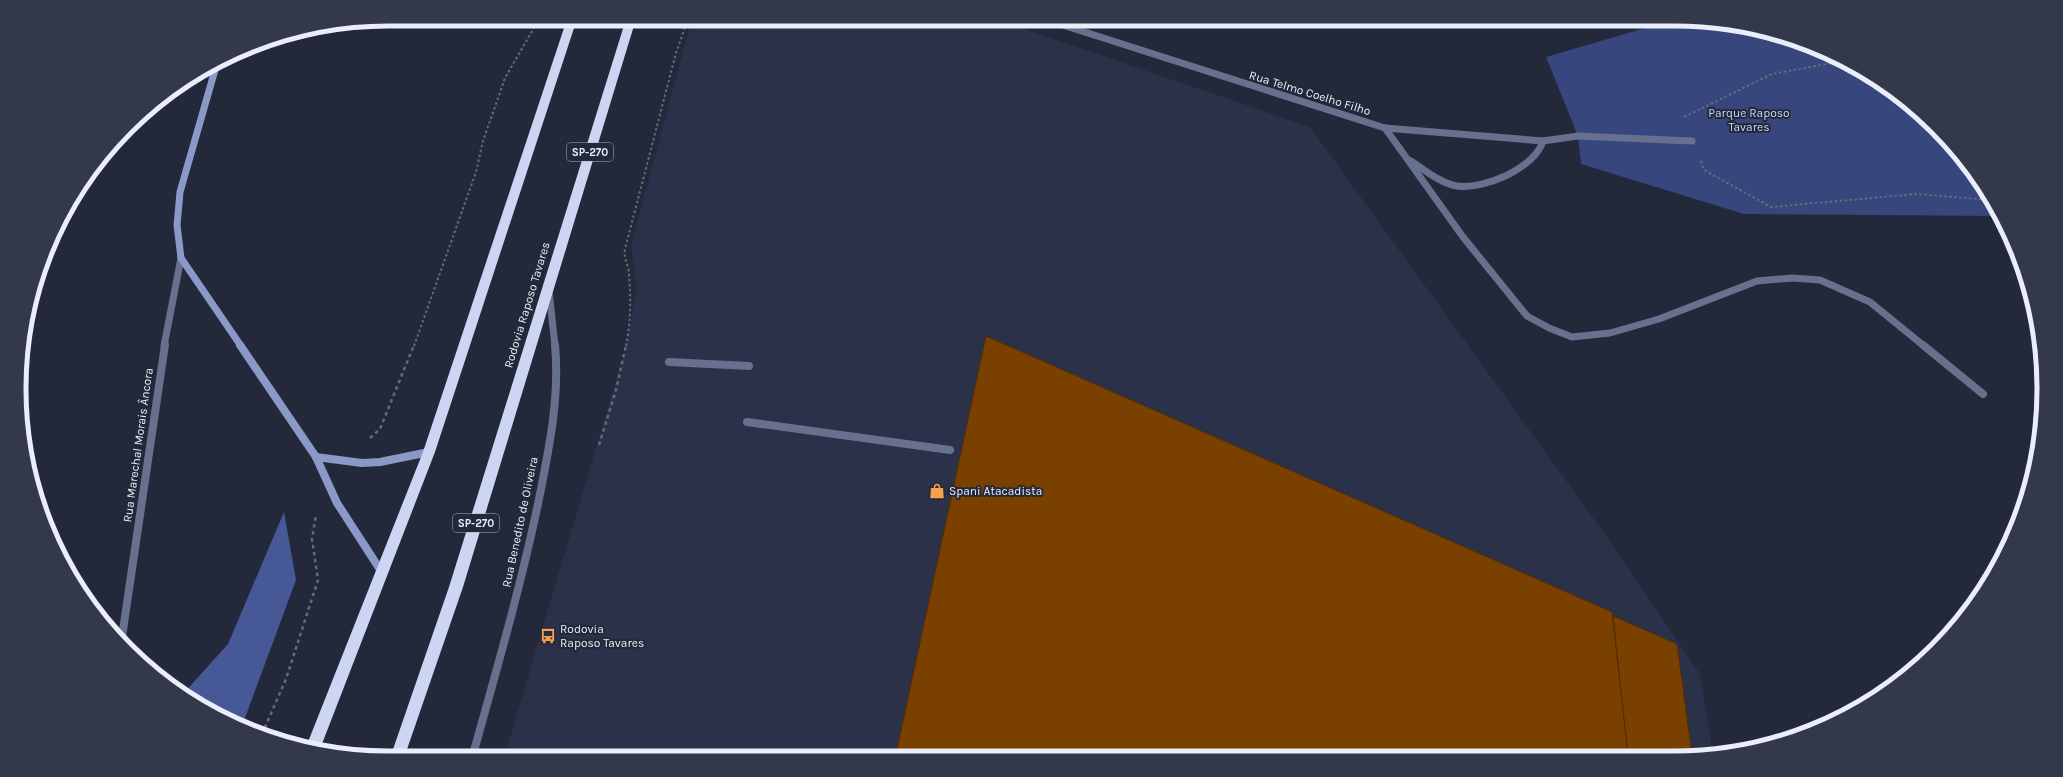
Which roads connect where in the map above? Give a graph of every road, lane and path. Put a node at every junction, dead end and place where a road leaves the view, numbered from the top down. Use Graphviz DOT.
graph roads {
  1 [pos="535,26"];
  2 [pos="570,26"];
  3 [pos="629,26"];
  4 [pos="686,26"];
  5 [pos="1066,26"];
  6 [pos="1834,63"];
  7 [pos="215,71"];
  8 [pos="1385,128"];
  9 [pos="1543,141"];
  10 [pos="1692,141"];
  11 [pos="1407,158"];
  12 [pos="1983,199"];
  13 [pos="181,258"];
  14 [pos="548,285"];
  15 [pos="669,362"];
  16 [pos="749,366"];
  17 [pos="1983,394"];
  18 [pos="747,422"];
  19 [pos="599,445"];
  20 [pos="950,450"];
  21 [pos="429,452"];
  22 [pos="316,456"];
  23 [pos="344,461"];
  24 [pos="322,469"];
  25 [pos="381,571"];
  26 [pos="122,635"];
  27 [pos="264,729"];
  28 [pos="314,743"];
  29 [pos="399,751"];
  30 [pos="474,751"];
  1 -- 23 [label="path"];
  2 -- 21 [label="highway"];
  3 -- 14 [label="highway, Rodovia Raposo Tavares / SP-270"];
  4 -- 19 [label="path"];
  5 -- 8 [label="street, Rua Telmo Coelho Filho"];
  6 -- 10 [label="path"];
  7 -- 13 [label="main road"];
  8 -- 9 [label="street, Rua Telmo Coelho Filho"];
  8 -- 11 [label="street"];
  9 -- 10 [label="street, Rua Telmo Coelho Filho"];
  9 -- 11 [label="street"];
  10 -- 12 [label="path"];
  11 -- 17 [label="street"];
  13 -- 22 [label="main road"];
  13 -- 26 [label="street, Rua Marechal Morais Âncora"];
  14 -- 29 [label="highway, Rodovia Raposo Tavares / SP-270"];
  14 -- 30 [label="street, Rua Benedito de Oliveira"];
  15 -- 16 [label="street"];
  18 -- 20 [label="street"];
  21 -- 23 [label="main road"];
  21 -- 25 [label="highway"];
  22 -- 23 [label="main road"];
  22 -- 24 [label="main road"];
  24 -- 25 [label="main road"];
  24 -- 27 [label="path"];
  25 -- 28 [label="highway"];
}
